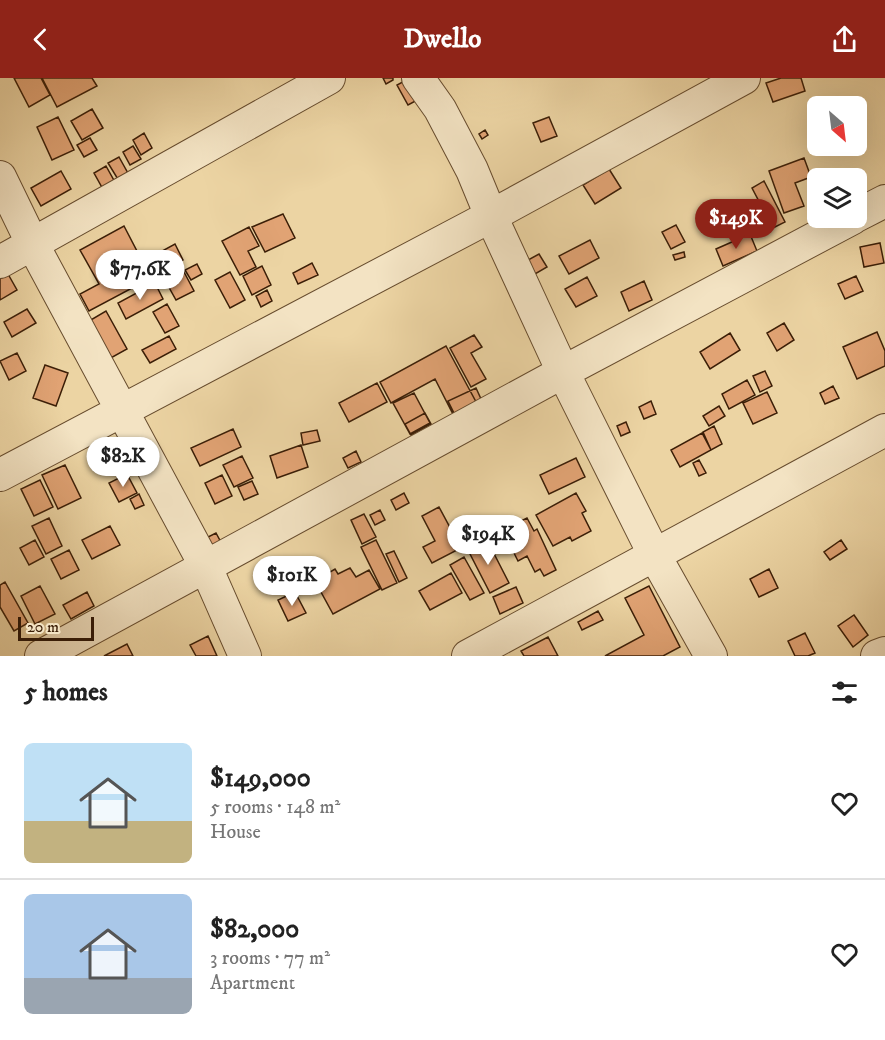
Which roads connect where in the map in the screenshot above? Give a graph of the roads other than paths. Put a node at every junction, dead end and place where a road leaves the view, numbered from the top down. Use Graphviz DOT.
graph roads {
  1 [pos="329,78"];
  2 [pos="418,78"];
  3 [pos="744,78"];
  4 [pos="0,177"];
  5 [pos="885,201"];
  6 [pos="867,211"];
  7 [pos="491,216"];
  8 [pos="834,228"];
  9 [pos="33,245"];
  10 [pos="0,262"];
  11 [pos="563,372"];
  12 [pos="121,410"];
  13 [pos="885,430"];
  14 [pos="0,475"];
  15 [pos="655,556"];
  16 [pos="205,565"];
  17 [pos="885,653"];
  18 [pos="41,656"];
  19 [pos="245,656"];
  20 [pos="468,656"];
  21 [pos="711,656"];
  22 [pos="877,656"];
  1 -- 9 [label="street"];
  2 -- 7 [label="street"];
  3 -- 7 [label="street"];
  4 -- 9 [label="street"];
  5 -- 6 [label="street"];
  7 -- 11 [label="street"];
  7 -- 12 [label="street"];
  8 -- 11 [label="street"];
  9 -- 10 [label="street"];
  9 -- 12 [label="street"];
  11 -- 15 [label="street"];
  11 -- 16 [label="street"];
  12 -- 14 [label="street"];
  12 -- 16 [label="street"];
  13 -- 15 [label="street"];
  15 -- 20 [label="street"];
  15 -- 21 [label="street"];
  16 -- 18 [label="street"];
  16 -- 19 [label="street"];
  17 -- 22 [label="street"];
}
